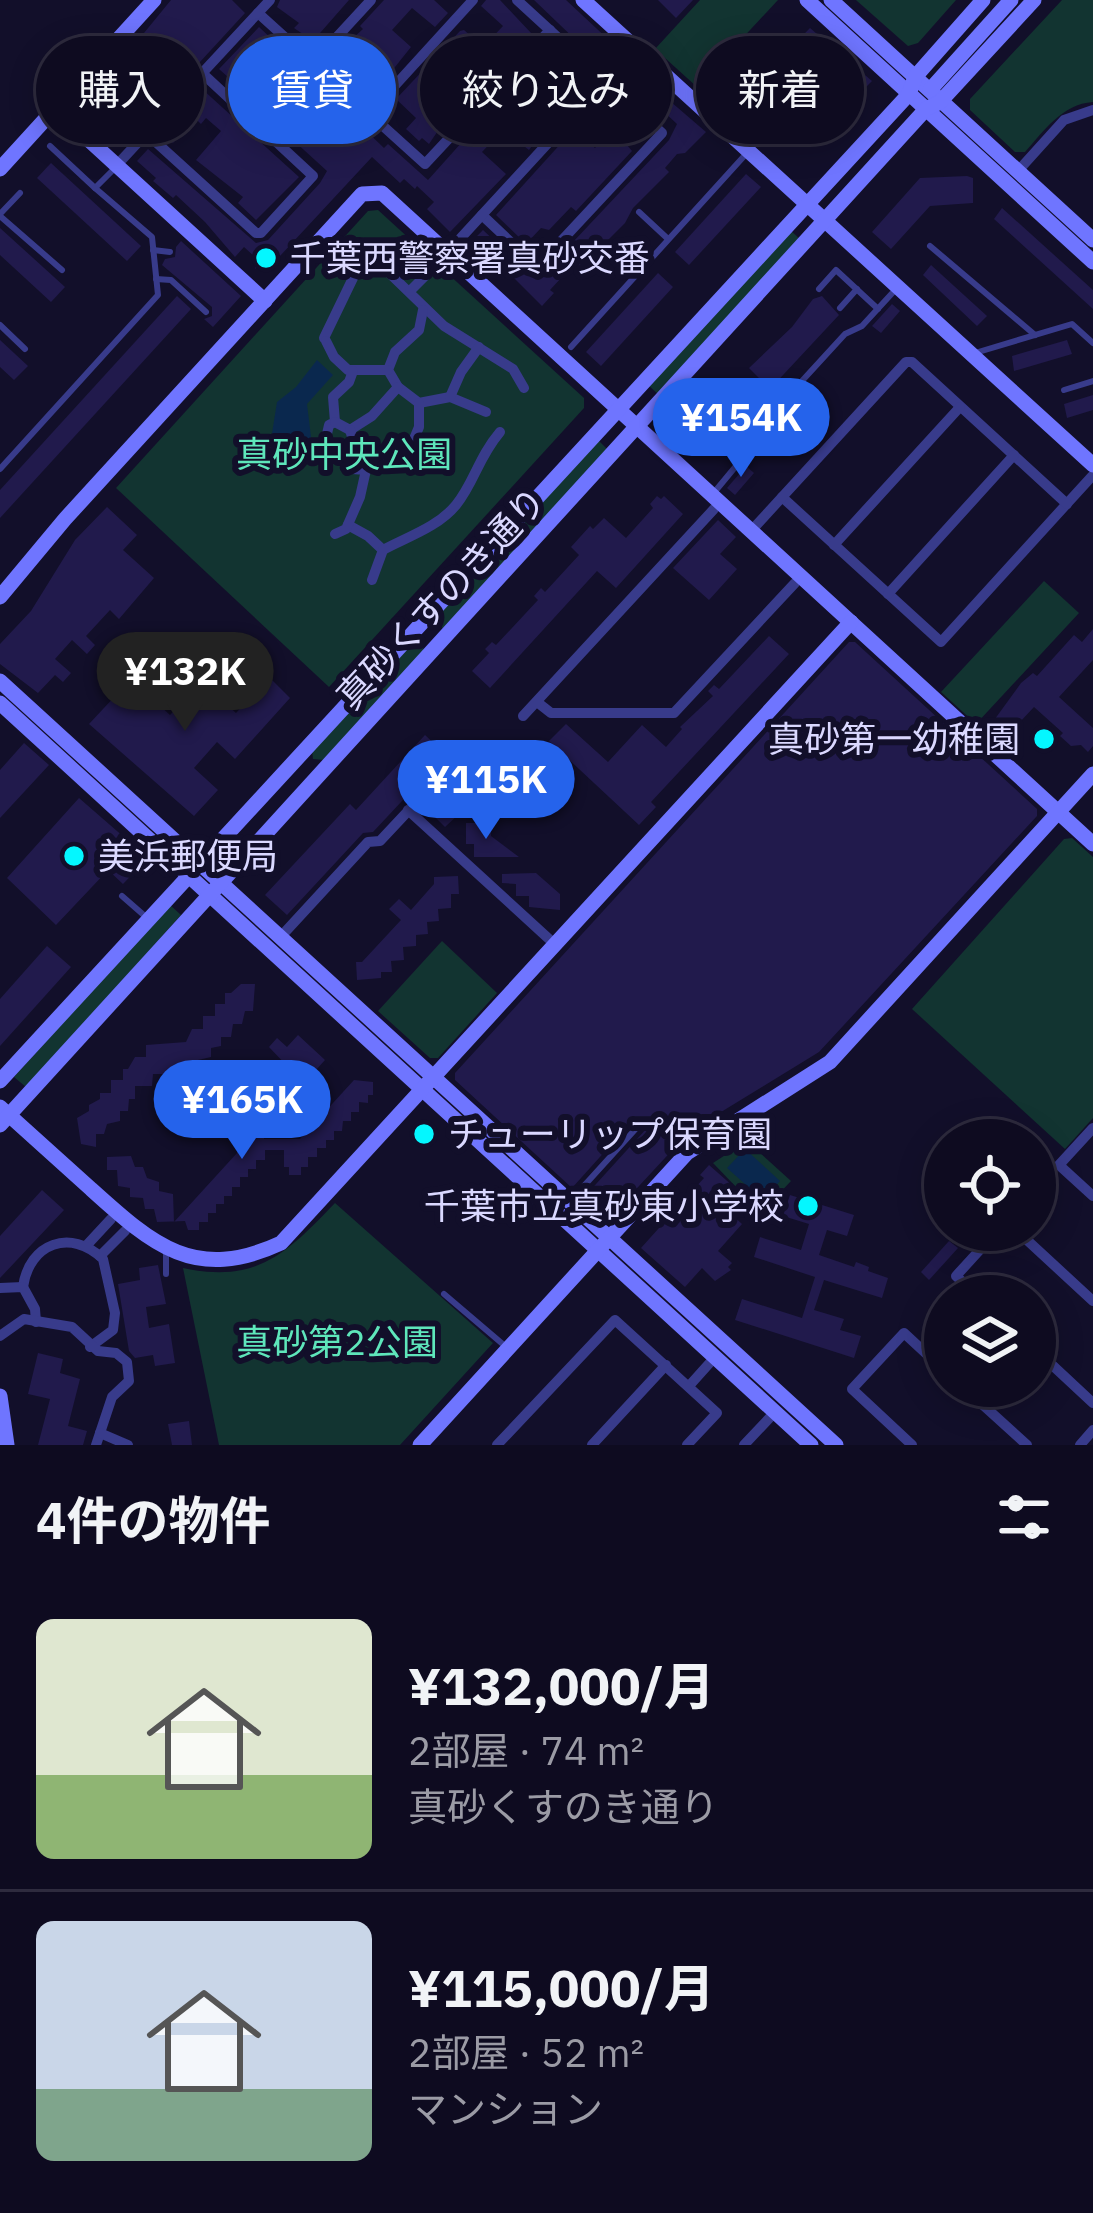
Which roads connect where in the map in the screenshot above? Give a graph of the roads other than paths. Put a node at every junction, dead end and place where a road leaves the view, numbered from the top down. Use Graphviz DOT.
graph roads {
  1 [pos="154,0"];
  2 [pos="270,0"];
  3 [pos="371,0"];
  4 [pos="473,0"];
  5 [pos="517,0"];
  6 [pos="807,0"];
  7 [pos="831,0"];
  8 [pos="983,0"];
  9 [pos="1011,0"];
  10 [pos="1034,0"];
  11 [pos="586,1"];
  12 [pos="258,13"];
  13 [pos="550,30"];
  14 [pos="122,36"];
  15 [pos="283,36"];
  16 [pos="338,36"];
  17 [pos="557,36"];
  18 [pos="204,72"];
  19 [pos="204,76"];
  20 [pos="396,85"];
  21 [pos="912,85"];
  22 [pos="932,100"];
  23 [pos="1093,110"];
  24 [pos="36,130"];
  25 [pos="396,139"];
  26 [pos="92,144"];
  27 [pos="137,144"];
  28 [pos="158,144"];
  29 [pos="547,144"];
  30 [pos="652,144"];
  31 [pos="50,146"];
  32 [pos="749,151"];
  33 [pos="116,166"];
  34 [pos="0,169"];
  35 [pos="1018,171"];
  36 [pos="95,188"];
  37 [pos="20,193"];
  38 [pos="806,202"];
  39 [pos="640,212"];
  40 [pos="0,215"];
  41 [pos="482,215"];
  42 [pos="827,221"];
  43 [pos="668,239"];
  44 [pos="1093,240"];
  45 [pos="930,246"];
  46 [pos="153,250"];
  47 [pos="170,252"];
  48 [pos="442,259"];
  49 [pos="1093,262"];
  50 [pos="385,269"];
  51 [pos="62,270"];
  52 [pos="353,278"];
  53 [pos="157,279"];
  54 [pos="898,287"];
  55 [pos="819,289"];
  56 [pos="857,290"];
  57 [pos="410,291"];
  58 [pos="265,301"];
  59 [pos="840,308"];
  60 [pos="878,309"];
  61 [pos="423,310"];
  62 [pos="206,312"];
  63 [pos="0,326"];
  64 [pos="1035,335"];
  65 [pos="1093,343"];
  66 [pos="571,346"];
  67 [pos="479,347"];
  68 [pos="26,349"];
  69 [pos="972,354"];
  70 [pos="388,370"];
  71 [pos="353,371"];
  72 [pos="1093,381"];
  73 [pos="398,387"];
  74 [pos="524,388"];
  75 [pos="1064,390"];
  76 [pos="450,397"];
  77 [pos="419,403"];
  78 [pos="961,407"];
  79 [pos="616,409"];
  80 [pos="486,412"];
  81 [pos="335,422"];
  82 [pos="638,428"];
  83 [pos="350,430"];
  84 [pos="500,432"];
  85 [pos="1093,443"];
  86 [pos="1076,449"];
  87 [pos="1014,455"];
  88 [pos="1093,465"];
  89 [pos="0,469"];
  90 [pos="364,469"];
  91 [pos="1093,475"];
  92 [pos="782,497"];
  93 [pos="713,502"];
  94 [pos="1067,504"];
  95 [pos="348,525"];
  96 [pos="751,531"];
  97 [pos="335,534"];
  98 [pos="834,545"];
  99 [pos="382,550"];
  100 [pos="6,578"];
  101 [pos="372,580"];
  102 [pos="795,583"];
  103 [pos="888,594"];
  104 [pos="0,597"];
  105 [pos="851,622"];
  106 [pos="418,624"];
  107 [pos="440,643"];
  108 [pos="0,680"];
  109 [pos="537,702"];
  110 [pos="0,703"];
  111 [pos="523,716"];
  112 [pos="456,748"];
  113 [pos="1093,774"];
  114 [pos="408,810"];
  115 [pos="1058,812"];
  116 [pos="1093,844"];
  117 [pos="193,869"];
  118 [pos="215,889"];
  119 [pos="122,896"];
  120 [pos="148,919"];
  121 [pos="286,931"];
  122 [pos="549,939"];
  123 [pos="0,1082"];
  124 [pos="428,1084"];
  125 [pos="3,1116"];
  126 [pos="641,1123"];
  127 [pos="1093,1128"];
  128 [pos="537,1195"];
  129 [pos="1093,1196"];
  130 [pos="570,1202"];
  131 [pos="520,1213"];
  132 [pos="111,1219"];
  133 [pos="125,1231"];
  134 [pos="603,1244"];
  135 [pos="86,1246"];
  136 [pos="979,1251"];
  137 [pos="1039,1251"];
  138 [pos="164,1255"];
  139 [pos="100,1256"];
  140 [pos="149,1262"];
  141 [pos="166,1274"];
  142 [pos="957,1275"];
  143 [pos="23,1287"];
  144 [pos="0,1288"];
  145 [pos="444,1294"];
  146 [pos="1093,1300"];
  147 [pos="36,1322"];
  148 [pos="113,1330"];
  149 [pos="0,1336"];
  150 [pos="91,1347"];
  151 [pos="508,1349"];
  152 [pos="924,1352"];
  153 [pos="119,1354"];
  154 [pos="715,1358"];
  155 [pos="666,1365"];
  156 [pos="1056,1369"];
  157 [pos="689,1386"];
  158 [pos="0,1396"];
  159 [pos="1093,1403"];
  160 [pos="781,1406"];
  161 [pos="985,1407"];
  162 [pos="1093,1430"];
  163 [pos="899,1433"];
  164 [pos="98,1439"];
  165 [pos="7,1445"];
  166 [pos="128,1445"];
  167 [pos="420,1445"];
  168 [pos="497,1445"];
  169 [pos="592,1445"];
  170 [pos="688,1445"];
  171 [pos="744,1445"];
  172 [pos="811,1445"];
  173 [pos="836,1445"];
  174 [pos="889,1445"];
  175 [pos="912,1445"];
  176 [pos="1027,1445"];
  177 [pos="1079,1445"];
  1 -- 14 [label="street"];
  2 -- 12 [label="street"];
  3 -- 16 [label="street"];
  4 -- 20 [label="street"];
  5 -- 13 [label="street"];
  6 -- 21 [label="street"];
  7 -- 21 [label="street"];
  8 -- 21 [label="street, 真砂くすのき通り"];
  9 -- 22 [label="street"];
  10 -- 22 [label="street"];
  11 -- 32 [label="street"];
  12 -- 15 [label="street"];
  12 -- 18 [label="street"];
  13 -- 17 [label="street"];
  13 -- 25 [label="street"];
  19 -- 28 [label="street"];
  21 -- 22 [label="street"];
  21 -- 38 [label="street, 真砂くすのき通り"];
  22 -- 35 [label="street"];
  22 -- 42 [label="street, 真砂くすのき通り"];
  22 -- 49 [label="street"];
  23 -- 35 [label="street"];
  24 -- 34 [label="street"];
  26 -- 33 [label="street"];
  27 -- 33 [label="street"];
  29 -- 41 [label="street"];
  30 -- 41 [label="street"];
  31 -- 36 [label="lane"];
  32 -- 38 [label="street"];
  32 -- 43 [label="lane"];
  33 -- 36 [label="lane"];
  33 -- 58 [label="street"];
  35 -- 44 [label="street"];
  36 -- 46 [label="lane"];
  37 -- 40 [label="lane"];
  38 -- 42 [label="street"];
  38 -- 79 [label="street, 真砂くすのき通り"];
  39 -- 43 [label="lane"];
  40 -- 51 [label="lane"];
  41 -- 48 [label="street"];
  42 -- 54 [label="street"];
  42 -- 82 [label="street, 真砂くすのき通り"];
  43 -- 66 [label="lane"];
  45 -- 64 [label="lane"];
  46 -- 47 [label="lane"];
  46 -- 53 [label="lane"];
  48 -- 57 [label="street"];
  48 -- 58 [label="street"];
  48 -- 79 [label="street"];
  50 -- 57 [label="street"];
  52 -- 71 [label="street"];
  53 -- 62 [label="lane"];
  53 -- 89 [label="lane"];
  54 -- 60 [label="lane"];
  54 -- 69 [label="street"];
  55 -- 56 [label="lane"];
  56 -- 59 [label="lane"];
  56 -- 60 [label="lane"];
  57 -- 61 [label="street"];
  58 -- 100 [label="street"];
  60 -- 93 [label="lane"];
  61 -- 67 [label="street"];
  61 -- 70 [label="street"];
  63 -- 68 [label="lane"];
  64 -- 65 [label="lane"];
  64 -- 69 [label="lane"];
  67 -- 74 [label="street"];
  67 -- 76 [label="street"];
  69 -- 86 [label="street"];
  70 -- 71 [label="street"];
  70 -- 73 [label="street"];
  71 -- 81 [label="street"];
  72 -- 75 [label="lane"];
  73 -- 77 [label="street"];
  73 -- 83 [label="street"];
  76 -- 77 [label="street"];
  76 -- 80 [label="street"];
  77 -- 90 [label="street"];
  78 -- 87 [label="street"];
  78 -- 92 [label="street"];
  78 -- 98 [label="street"];
  79 -- 82 [label="street"];
  79 -- 106 [label="street, 真砂くすのき通り"];
  81 -- 83 [label="street"];
  81 -- 90 [label="street"];
  82 -- 93 [label="street"];
  82 -- 107 [label="street, 真砂くすのき通り"];
  83 -- 90 [label="street"];
  84 -- 99 [label="street"];
  85 -- 86 [label="lane"];
  86 -- 88 [label="street"];
  87 -- 94 [label="street"];
  87 -- 103 [label="street"];
  90 -- 95 [label="street"];
  91 -- 94 [label="street"];
  92 -- 96 [label="street"];
  92 -- 98 [label="street"];
  93 -- 96 [label="street"];
  93 -- 109 [label="street"];
  94 -- 103 [label="street"];
  95 -- 97 [label="street"];
  95 -- 99 [label="street"];
  96 -- 105 [label="street"];
  98 -- 103 [label="street"];
  99 -- 101 [label="street"];
  100 -- 104 [label="street"];
  102 -- 109 [label="street"];
  105 -- 115 [label="street"];
  105 -- 124 [label="street"];
  106 -- 107 [label="street"];
  106 -- 117 [label="street, 真砂くすのき通り"];
  107 -- 118 [label="street, 真砂くすのき通り"];
  108 -- 117 [label="street"];
  109 -- 111 [label="street"];
  110 -- 117 [label="street"];
  112 -- 114 [label="street"];
  113 -- 115 [label="street"];
  114 -- 121 [label="street"];
  114 -- 122 [label="street"];
  115 -- 116 [label="street"];
  115 -- 134 [label="street"];
  117 -- 118 [label="street"];
  117 -- 120 [label="street, 真砂くすのき通り"];
  118 -- 124 [label="street"];
  118 -- 125 [label="street, 真砂くすのき通り"];
  119 -- 120 [label="lane"];
  120 -- 123 [label="street, 真砂くすのき通り"];
  124 -- 128 [label="street"];
  124 -- 130 [label="street"];
  124 -- 138 [label="street"];
  125 -- 138 [label="street"];
  126 -- 130 [label="lane"];
  127 -- 129 [label="street"];
  128 -- 131 [label="lane"];
  128 -- 134 [label="street"];
  130 -- 134 [label="street"];
  132 -- 135 [label="street"];
  133 -- 139 [label="street"];
  134 -- 151 [label="street"];
  134 -- 154 [label="street"];
  134 -- 160 [label="street"];
  135 -- 139 [label="street"];
  135 -- 143 [label="street"];
  136 -- 142 [label="street"];
  137 -- 146 [label="street"];
  138 -- 140 [label="lane"];
  138 -- 141 [label="lane"];
  139 -- 148 [label="street"];
  143 -- 144 [label="street"];
  143 -- 147 [label="street"];
  145 -- 151 [label="lane"];
  147 -- 149 [label="street"];
  147 -- 150 [label="street"];
  148 -- 150 [label="street"];
  148 -- 153 [label="street"];
  150 -- 153 [label="street"];
  151 -- 167 [label="street"];
  152 -- 163 [label="street"];
  153 -- 164 [label="street"];
  154 -- 157 [label="street"];
  154 -- 160 [label="street"];
  155 -- 157 [label="street"];
  155 -- 168 [label="street"];
  155 -- 169 [label="street"];
  156 -- 159 [label="street"];
  157 -- 170 [label="street"];
  158 -- 165 [label="street"];
  160 -- 171 [label="street"];
  160 -- 172 [label="street"];
  160 -- 173 [label="street"];
  161 -- 176 [label="street"];
  162 -- 177 [label="street"];
  163 -- 174 [label="street"];
  163 -- 175 [label="street"];
  164 -- 166 [label="street"];
}
